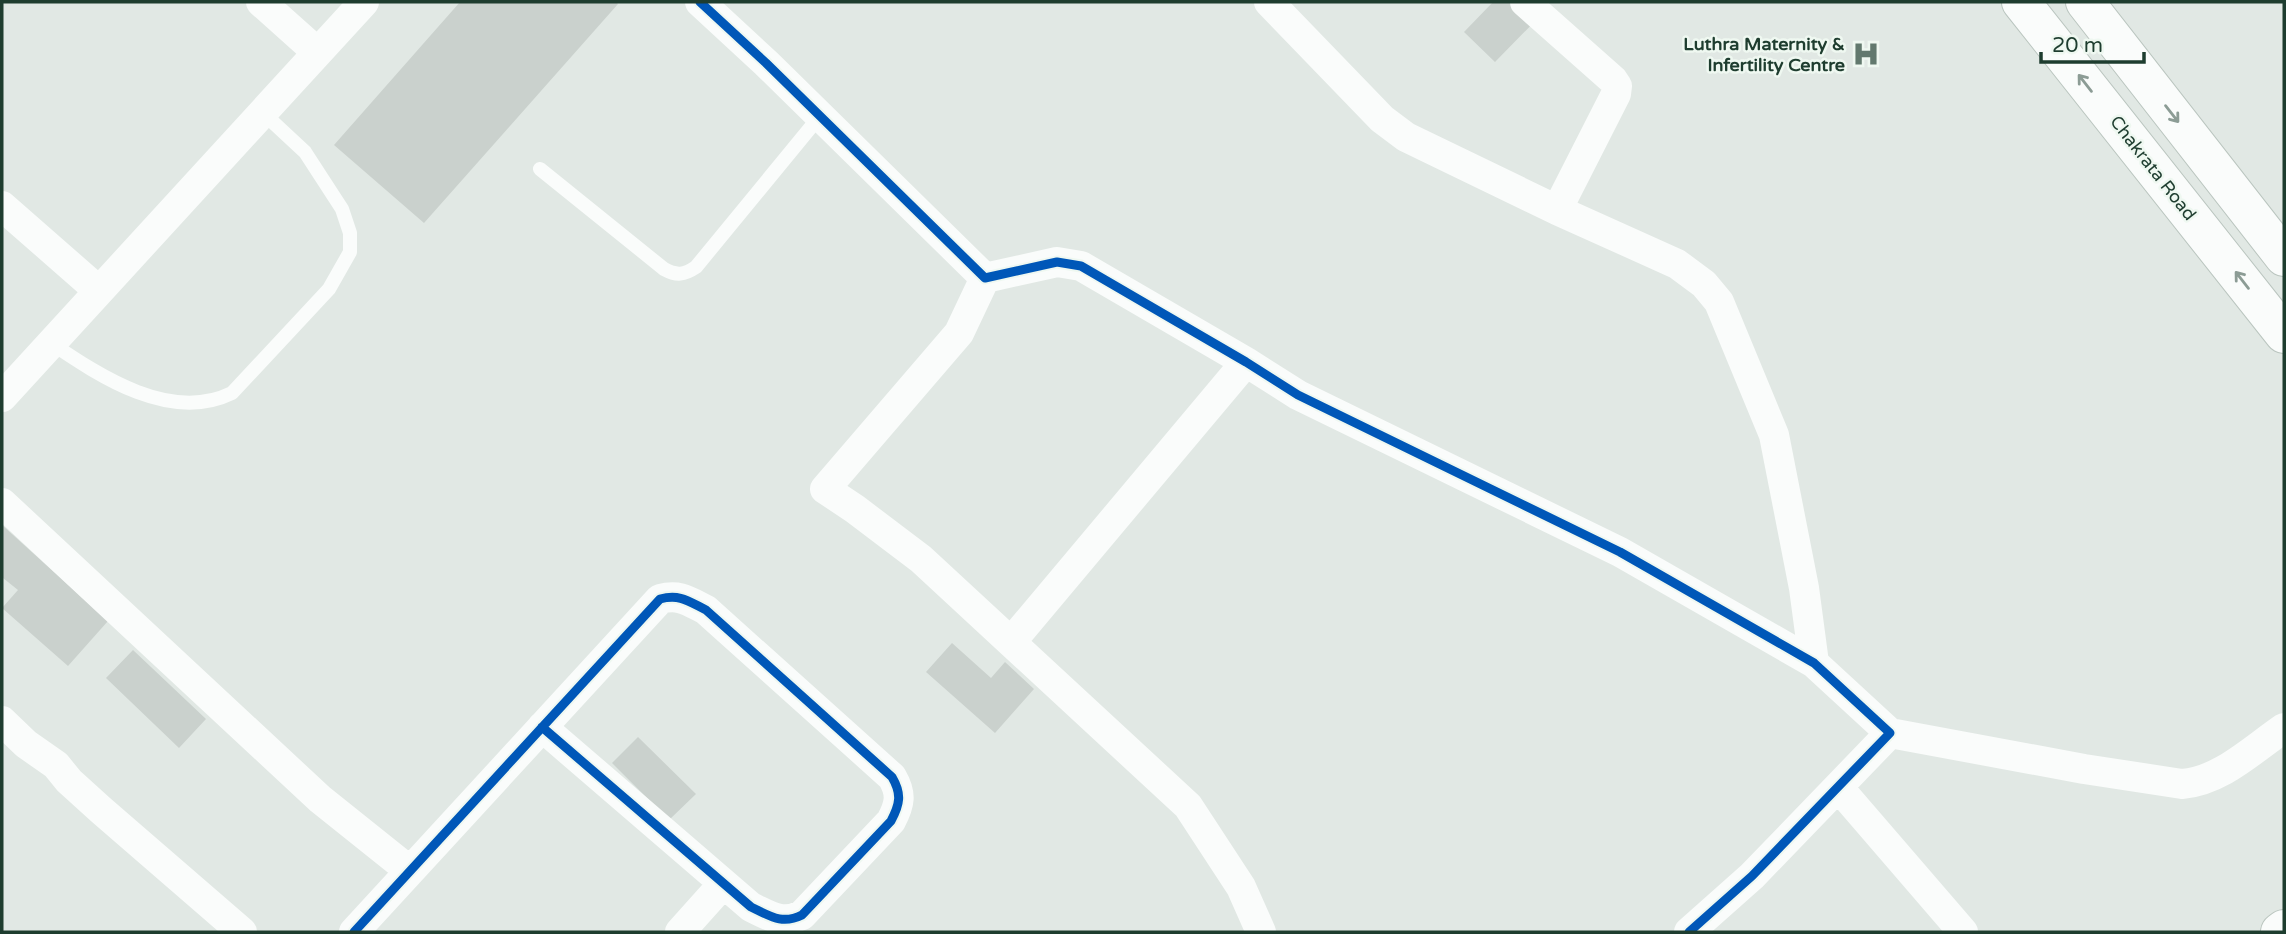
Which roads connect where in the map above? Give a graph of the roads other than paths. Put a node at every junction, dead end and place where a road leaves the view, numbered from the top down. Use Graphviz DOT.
graph roads {
  1 [pos="261,2"];
  2 [pos="364,2"];
  3 [pos="700,2"];
  4 [pos="1269,2"];
  5 [pos="1525,2"];
  6 [pos="2021,2"];
  7 [pos="2085,2"];
  8 [pos="317,52"];
  9 [pos="262,112"];
  10 [pos="820,116"];
  11 [pos="540,169"];
  12 [pos="2,206"];
  13 [pos="1557,210"];
  14 [pos="2284,257"];
  15 [pos="985,278"];
  16 [pos="99,291"];
  17 [pos="2284,334"];
  18 [pos="51,343"];
  19 [pos="1246,362"];
  20 [pos="2,397"];
  21 [pos="2,503"];
  22 [pos="1011,642"];
  23 [pos="1814,663"];
  24 [pos="2,721"];
  25 [pos="542,727"];
  26 [pos="2284,728"];
  27 [pos="1890,733"];
  28 [pos="1838,787"];
  29 [pos="410,871"];
  30 [pos="723,884"];
  31 [pos="2284,929"];
  32 [pos="242,932"];
  33 [pos="354,932"];
  34 [pos="680,932"];
  35 [pos="1261,932"];
  36 [pos="1689,932"];
  37 [pos="1963,932"];
  38 [pos="2280,932"];
  1 -- 8 [label="street"];
  2 -- 8 [label="street"];
  3 -- 10 [label="street"];
  4 -- 13 [label="street"];
  5 -- 13 [label="street"];
  17 -- 6 [label="main road, Chakrata Road, one-way"];
  7 -- 14 [label="main road, one-way"];
  8 -- 9 [label="street"];
  9 -- 16 [label="street"];
  9 -- 18 [label="lane"];
  10 -- 11 [label="lane"];
  10 -- 15 [label="street"];
  12 -- 16 [label="street"];
  13 -- 23 [label="street"];
  15 -- 19 [label="street"];
  15 -- 22 [label="street"];
  16 -- 18 [label="street"];
  18 -- 20 [label="street"];
  19 -- 22 [label="street"];
  19 -- 23 [label="street"];
  21 -- 29 [label="street"];
  22 -- 35 [label="street"];
  23 -- 27 [label="street"];
  24 -- 32 [label="street"];
  25 -- 29 [label="street"];
  25 -- 30 [label="street"];
  25 -- 30 [label="street"];
  26 -- 27 [label="street"];
  27 -- 28 [label="street"];
  28 -- 36 [label="street"];
  28 -- 37 [label="street"];
  29 -- 33 [label="street"];
  30 -- 34 [label="street"];
  31 -- 38 [label="main road"];
}
